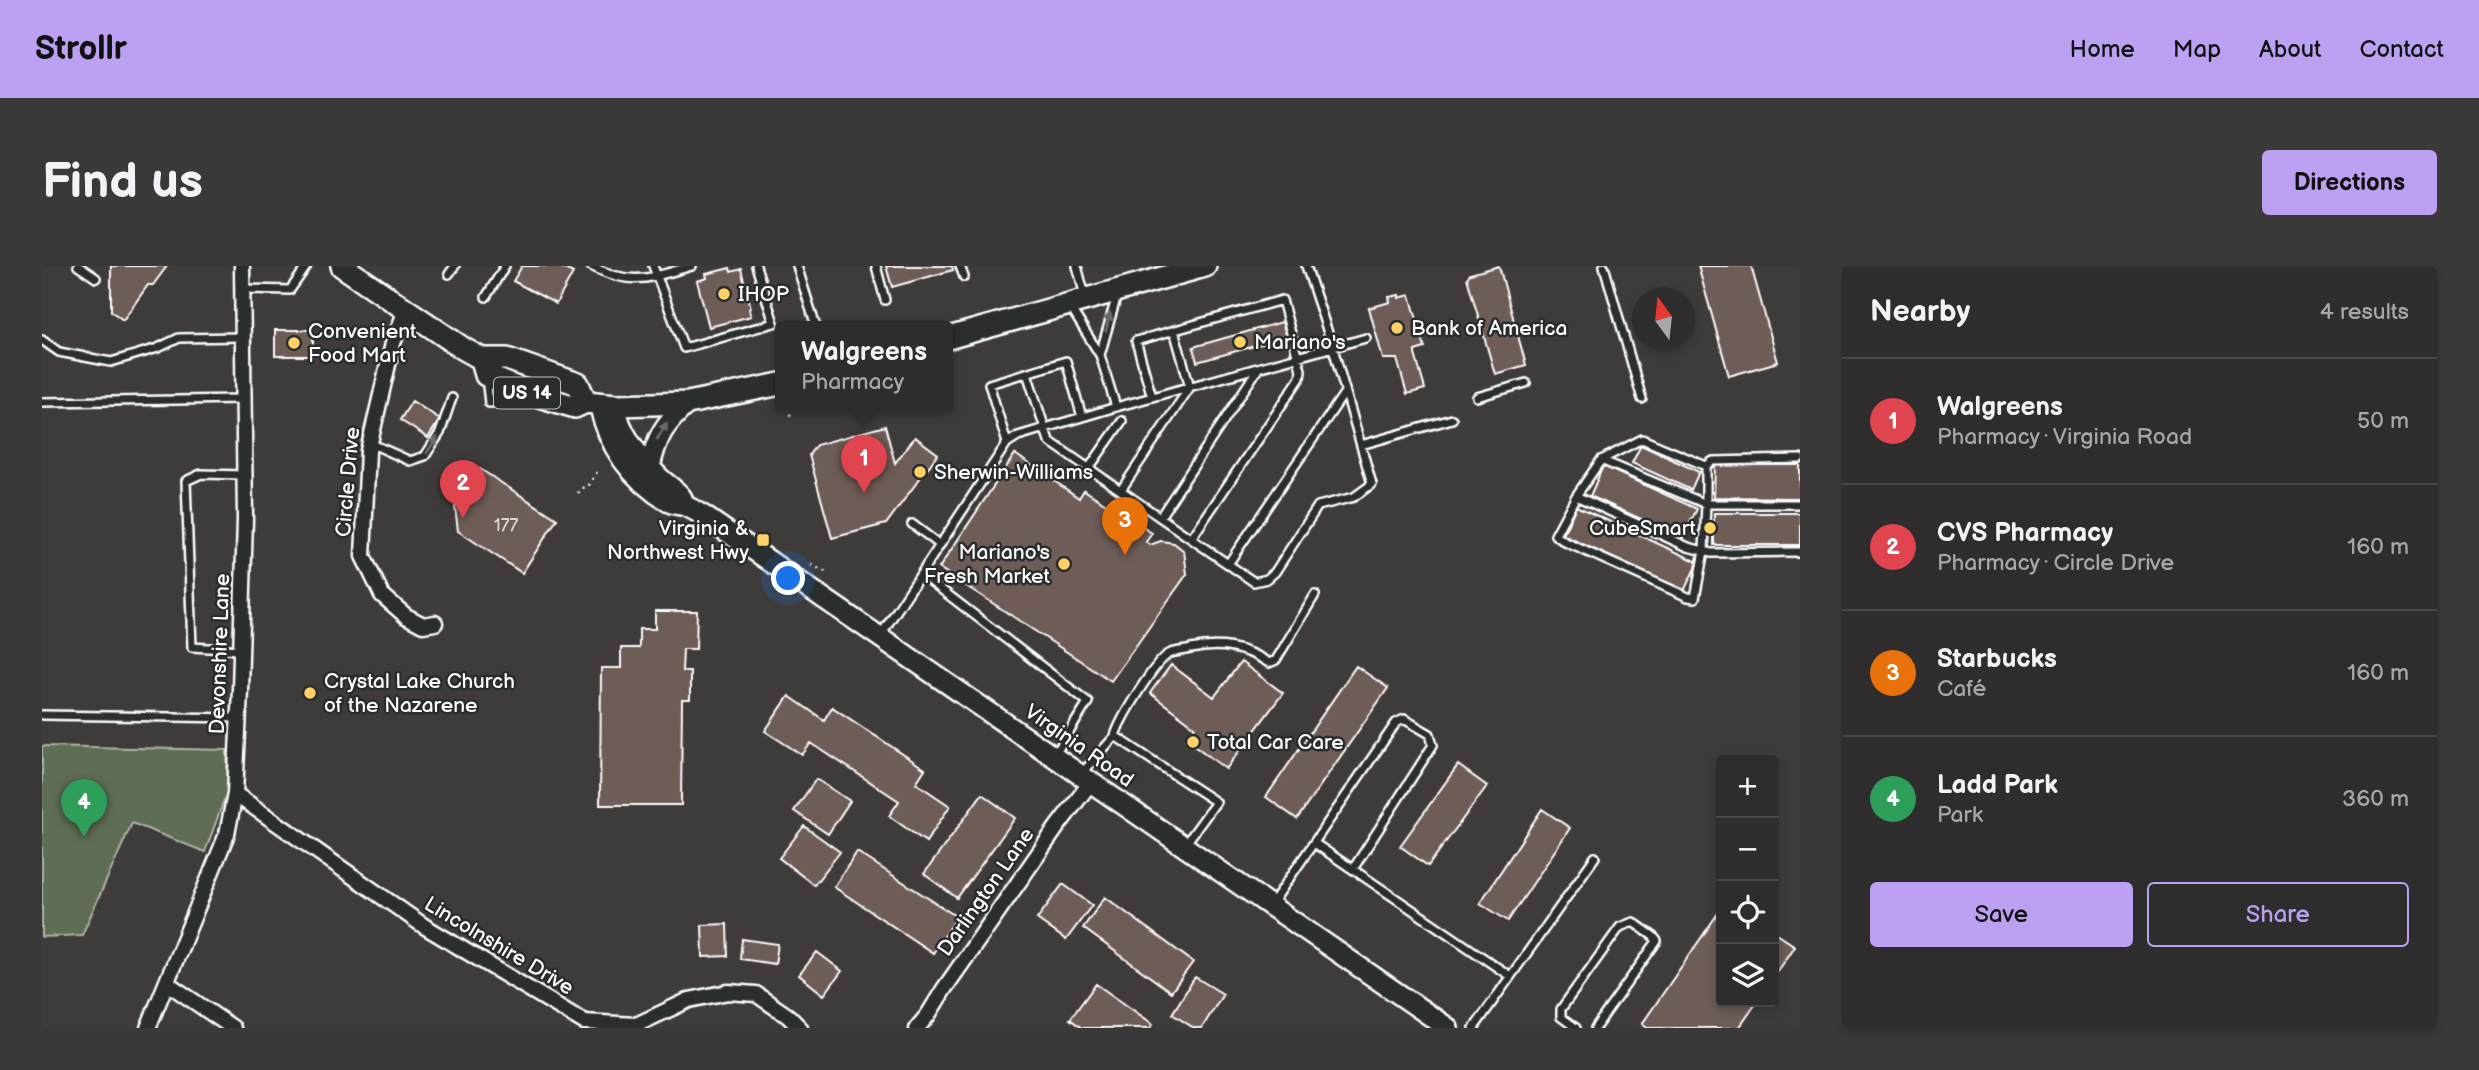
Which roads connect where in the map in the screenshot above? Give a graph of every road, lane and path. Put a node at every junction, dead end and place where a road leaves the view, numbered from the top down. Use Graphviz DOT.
graph roads {
  1 [pos="78,266"];
  2 [pos="242,266"];
  3 [pos="307,266"];
  4 [pos="342,266"];
  5 [pos="455,266"];
  6 [pos="505,266"];
  7 [pos="591,266"];
  8 [pos="653,266"];
  9 [pos="692,266"];
  10 [pos="756,266"];
  11 [pos="797,266"];
  12 [pos="876,266"];
  13 [pos="960,266"];
  14 [pos="1077,266"];
  15 [pos="1205,266"];
  16 [pos="1306,266"];
  17 [pos="1604,266"];
  18 [pos="449,274"];
  19 [pos="656,275"];
  20 [pos="964,277"];
  21 [pos="96,278"];
  22 [pos="242,289"];
  23 [pos="1118,290"];
  24 [pos="486,297"];
  25 [pos="885,300"];
  26 [pos="1077,302"];
  27 [pos="406,310"];
  28 [pos="814,321"];
  29 [pos="1174,330"];
  30 [pos="243,337"];
  31 [pos="953,337"];
  32 [pos="1366,338"];
  33 [pos="42,340"];
  34 [pos="1333,348"];
  35 [pos="1100,355"];
  36 [pos="1298,357"];
  37 [pos="484,367"];
  38 [pos="1259,368"];
  39 [pos="1027,373"];
  40 [pos="1526,383"];
  41 [pos="775,385"];
  42 [pos="1190,387"];
  43 [pos="1345,392"];
  44 [pos="1152,397"];
  45 [pos="1477,397"];
  46 [pos="452,398"];
  47 [pos="244,399"];
  48 [pos="1642,399"];
  49 [pos="42,402"];
  50 [pos="600,403"];
  51 [pos="688,403"];
  52 [pos="1116,407"];
  53 [pos="789,412"];
  54 [pos="1082,417"];
  55 [pos="791,418"];
  56 [pos="1452,419"];
  57 [pos="1122,421"];
  58 [pos="1044,428"];
  59 [pos="370,443"];
  60 [pos="1007,443"];
  61 [pos="1361,445"];
  62 [pos="1800,459"];
  63 [pos="1601,460"];
  64 [pos="1706,466"];
  65 [pos="650,467"];
  66 [pos="1089,468"];
  67 [pos="598,470"];
  68 [pos="244,474"];
  69 [pos="1121,490"];
  70 [pos="578,493"];
  71 [pos="1576,496"];
  72 [pos="1706,504"];
  73 [pos="1800,504"];
  74 [pos="684,505"];
  75 [pos="1160,517"];
  76 [pos="912,524"];
  77 [pos="1191,539"];
  78 [pos="940,545"];
  79 [pos="1704,551"];
  80 [pos="1800,552"];
  81 [pos="1228,564"];
  82 [pos="811,565"];
  83 [pos="828,573"];
  84 [pos="921,574"];
  85 [pos="1315,595"];
  86 [pos="435,623"];
  87 [pos="880,636"];
  88 [pos="242,650"];
  89 [pos="42,715"];
  90 [pos="239,718"];
  91 [pos="1115,736"];
  92 [pos="1054,756"];
  93 [pos="1086,778"];
  94 [pos="235,794"];
  95 [pos="1314,843"];
  96 [pos="1184,846"];
  97 [pos="1595,858"];
  98 [pos="1353,869"];
  99 [pos="1270,906"];
  100 [pos="1510,976"];
  101 [pos="167,984"];
  102 [pos="636,1027"];
  103 [pos="148,1028"];
  104 [pos="233,1028"];
  105 [pos="800,1028"];
  106 [pos="917,1028"];
  107 [pos="1448,1028"];
  108 [pos="1474,1028"];
  109 [pos="1576,1028"];
  110 [pos="1595,1028"];
  1 -- 21 [label="lane"];
  2 -- 22 [label="street, Devonshire Lane"];
  3 -- 22 [label="lane"];
  4 -- 27 [label="main road, US 14"];
  5 -- 18 [label="lane"];
  6 -- 24 [label="lane"];
  7 -- 19 [label="lane"];
  8 -- 19 [label="lane"];
  9 -- 19 [label="lane"];
  10 -- 19 [label="lane"];
  11 -- 28 [label="lane"];
  12 -- 25 [label="lane"];
  13 -- 20 [label="lane"];
  14 -- 26 [label="lane"];
  15 -- 23 [label="main road"];
  16 -- 34 [label="lane"];
  17 -- 48 [label="lane"];
  22 -- 30 [label="street, Devonshire Lane"];
  23 -- 26 [label="main road"];
  35 -- 23 [label="lane, one-way"];
  26 -- 31 [label="main road"];
  26 -- 35 [label="lane"];
  27 -- 37 [label="main road, US 14"];
  27 -- 59 [label="street, Circle Drive"];
  29 -- 36 [label="lane"];
  29 -- 42 [label="lane"];
  29 -- 44 [label="lane"];
  30 -- 33 [label="lane"];
  30 -- 47 [label="street, Devonshire Lane"];
  32 -- 34 [label="lane"];
  34 -- 36 [label="lane"];
  34 -- 43 [label="lane"];
  35 -- 52 [label="lane"];
  36 -- 38 [label="lane"];
  36 -- 77 [label="lane"];
  37 -- 50 [label="main road, US 14"];
  37 -- 50 [label="main road, US 14"];
  38 -- 42 [label="lane"];
  38 -- 75 [label="lane"];
  39 -- 54 [label="lane"];
  39 -- 58 [label="lane"];
  39 -- 60 [label="lane"];
  40 -- 45 [label="lane"];
  41 -- 51 [label="main road, US 14"];
  42 -- 44 [label="lane"];
  42 -- 69 [label="lane"];
  43 -- 61 [label="lane"];
  43 -- 81 [label="lane"];
  44 -- 52 [label="lane"];
  59 -- 46 [label="lane, one-way"];
  47 -- 49 [label="lane"];
  47 -- 68 [label="street, Devonshire Lane"];
  50 -- 51 [label="main road, US 14"];
  50 -- 65 [label="street, Virginia Road"];
  50 -- 74 [label="street, Virginia Road"];
  65 -- 51 [label="street, one-way"];
  52 -- 54 [label="lane"];
  53 -- 55 [label="path"];
  54 -- 58 [label="lane"];
  56 -- 61 [label="lane"];
  57 -- 66 [label="lane"];
  58 -- 60 [label="lane"];
  58 -- 66 [label="lane"];
  59 -- 86 [label="street, Circle Drive"];
  60 -- 78 [label="lane"];
  61 -- 81 [label="lane"];
  62 -- 64 [label="lane"];
  63 -- 64 [label="lane"];
  63 -- 71 [label="lane"];
  63 -- 72 [label="lane"];
  64 -- 72 [label="lane"];
  65 -- 74 [label="street, Virginia Road"];
  66 -- 69 [label="lane"];
  67 -- 70 [label="path"];
  68 -- 88 [label="street, Devonshire Lane"];
  68 -- 88 [label="lane"];
  69 -- 75 [label="lane"];
  71 -- 79 [label="lane"];
  71 -- 79 [label="lane"];
  72 -- 73 [label="lane"];
  72 -- 79 [label="lane"];
  74 -- 87 [label="street, Virginia Road"];
  75 -- 77 [label="lane"];
  76 -- 78 [label="lane"];
  77 -- 81 [label="lane"];
  78 -- 84 [label="lane"];
  79 -- 80 [label="lane"];
  82 -- 83 [label="path"];
  84 -- 87 [label="lane"];
  84 -- 92 [label="lane"];
  85 -- 91 [label="lane"];
  87 -- 92 [label="street, Virginia Road"];
  88 -- 90 [label="street, Devonshire Lane"];
  89 -- 90 [label="lane"];
  90 -- 94 [label="street, Devonshire Lane"];
  91 -- 93 [label="lane"];
  91 -- 96 [label="lane"];
  92 -- 93 [label="street, Virginia Road"];
  93 -- 96 [label="street, Virginia Road"];
  93 -- 106 [label="street, Darlington Lane"];
  94 -- 101 [label="street, Devonshire Lane"];
  94 -- 102 [label="street, Lincolnshire Drive"];
  95 -- 98 [label="lane"];
  95 -- 98 [label="lane"];
  95 -- 99 [label="lane"];
  96 -- 99 [label="street, Virginia Road"];
  97 -- 100 [label="lane"];
  98 -- 100 [label="lane"];
  99 -- 107 [label="street, Virginia Road"];
  100 -- 108 [label="lane"];
  101 -- 103 [label="street, Devonshire Lane"];
  101 -- 104 [label="street"];
  102 -- 105 [label="street, Lincolnshire Drive"];
  109 -- 110 [label="lane"];
}
